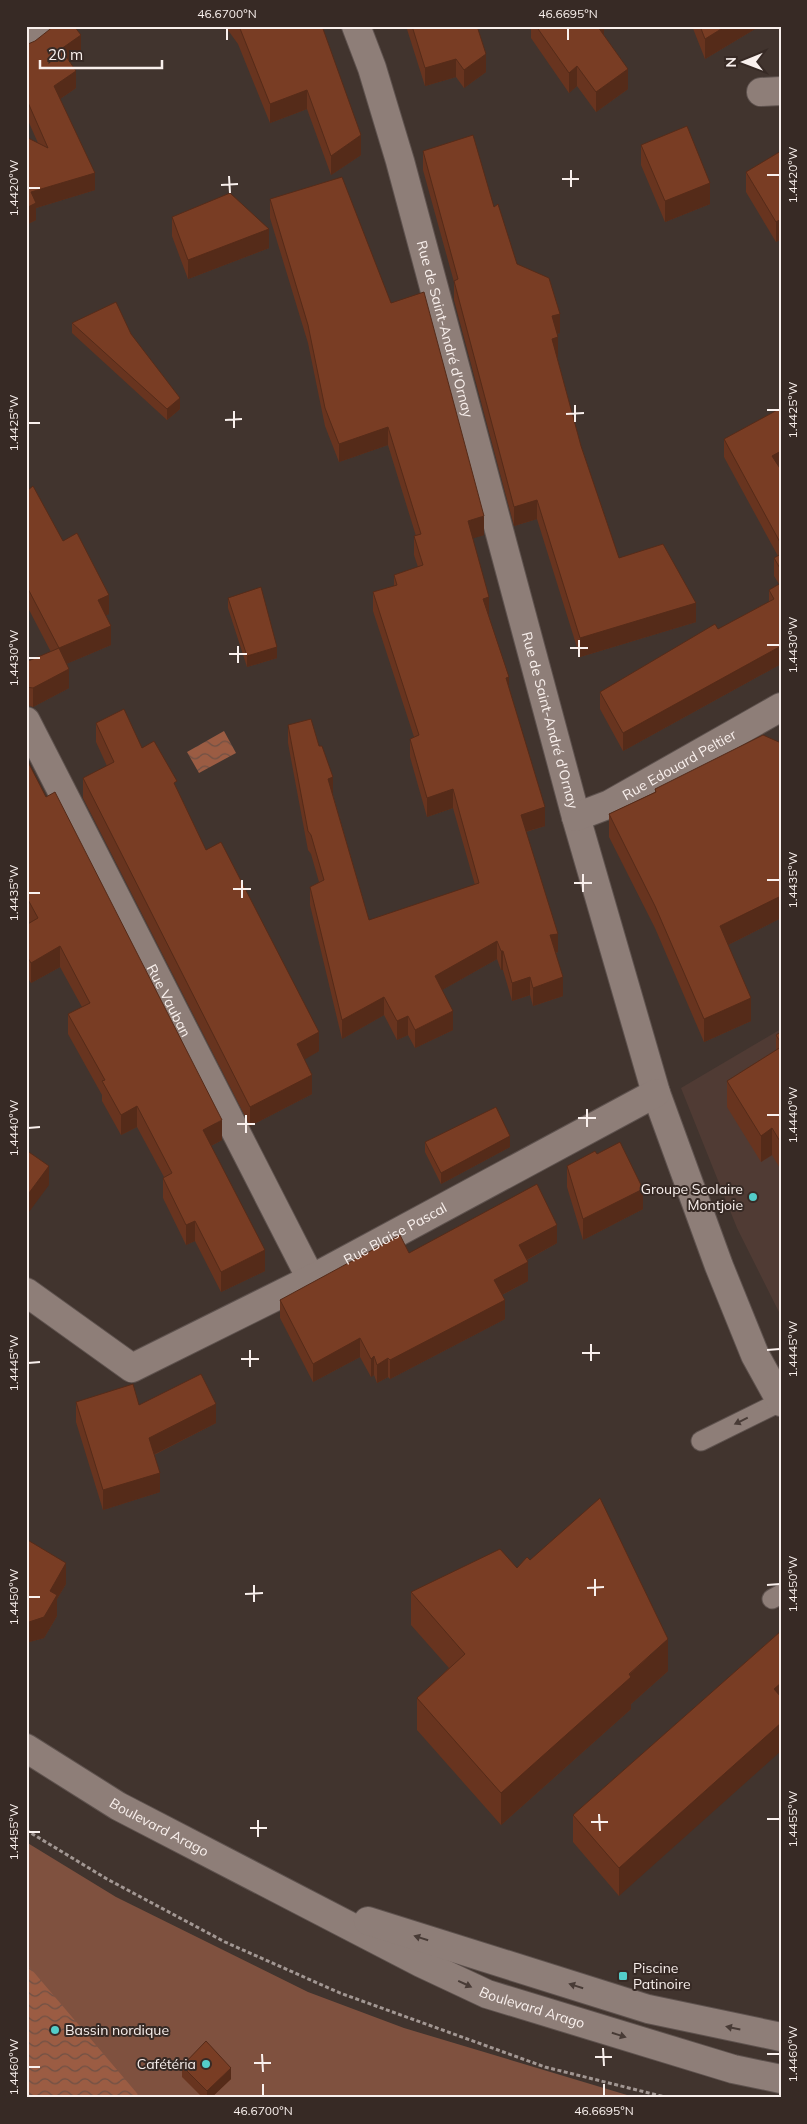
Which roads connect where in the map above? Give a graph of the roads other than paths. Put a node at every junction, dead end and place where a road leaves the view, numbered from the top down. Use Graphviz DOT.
graph roads {
  1 [pos="54,26"];
  2 [pos="356,26"];
  3 [pos="26,46"];
  4 [pos="781,707"];
  5 [pos="26,721"];
  6 [pos="576,816"];
  7 [pos="656,1093"];
  8 [pos="312,1279"];
  9 [pos="26,1292"];
  10 [pos="779,1396"];
  11 [pos="701,1441"];
  12 [pos="26,1748"];
  13 [pos="298,1898"];
  14 [pos="781,2037"];
  15 [pos="781,2079"];
  1 -- 3 [label="street"];
  2 -- 6 [label="street, Rue de Saint-André d'Ornay"];
  4 -- 6 [label="street, Rue Edouard Peltier"];
  5 -- 8 [label="street, Rue Vauban"];
  6 -- 7 [label="street, Rue de Saint-André d'Ornay"];
  7 -- 8 [label="street, Rue Blaise Pascal"];
  7 -- 10 [label="street, Rue de Saint-André d'Ornay"];
  8 -- 9 [label="street, Rue Blaise Pascal"];
  10 -- 11 [label="lane, one-way"];
  12 -- 13 [label="street, Boulevard Arago"];
  14 -- 13 [label="street, Boulevard Arago, one-way"];
  13 -- 15 [label="street, Boulevard Arago, one-way"];
}
